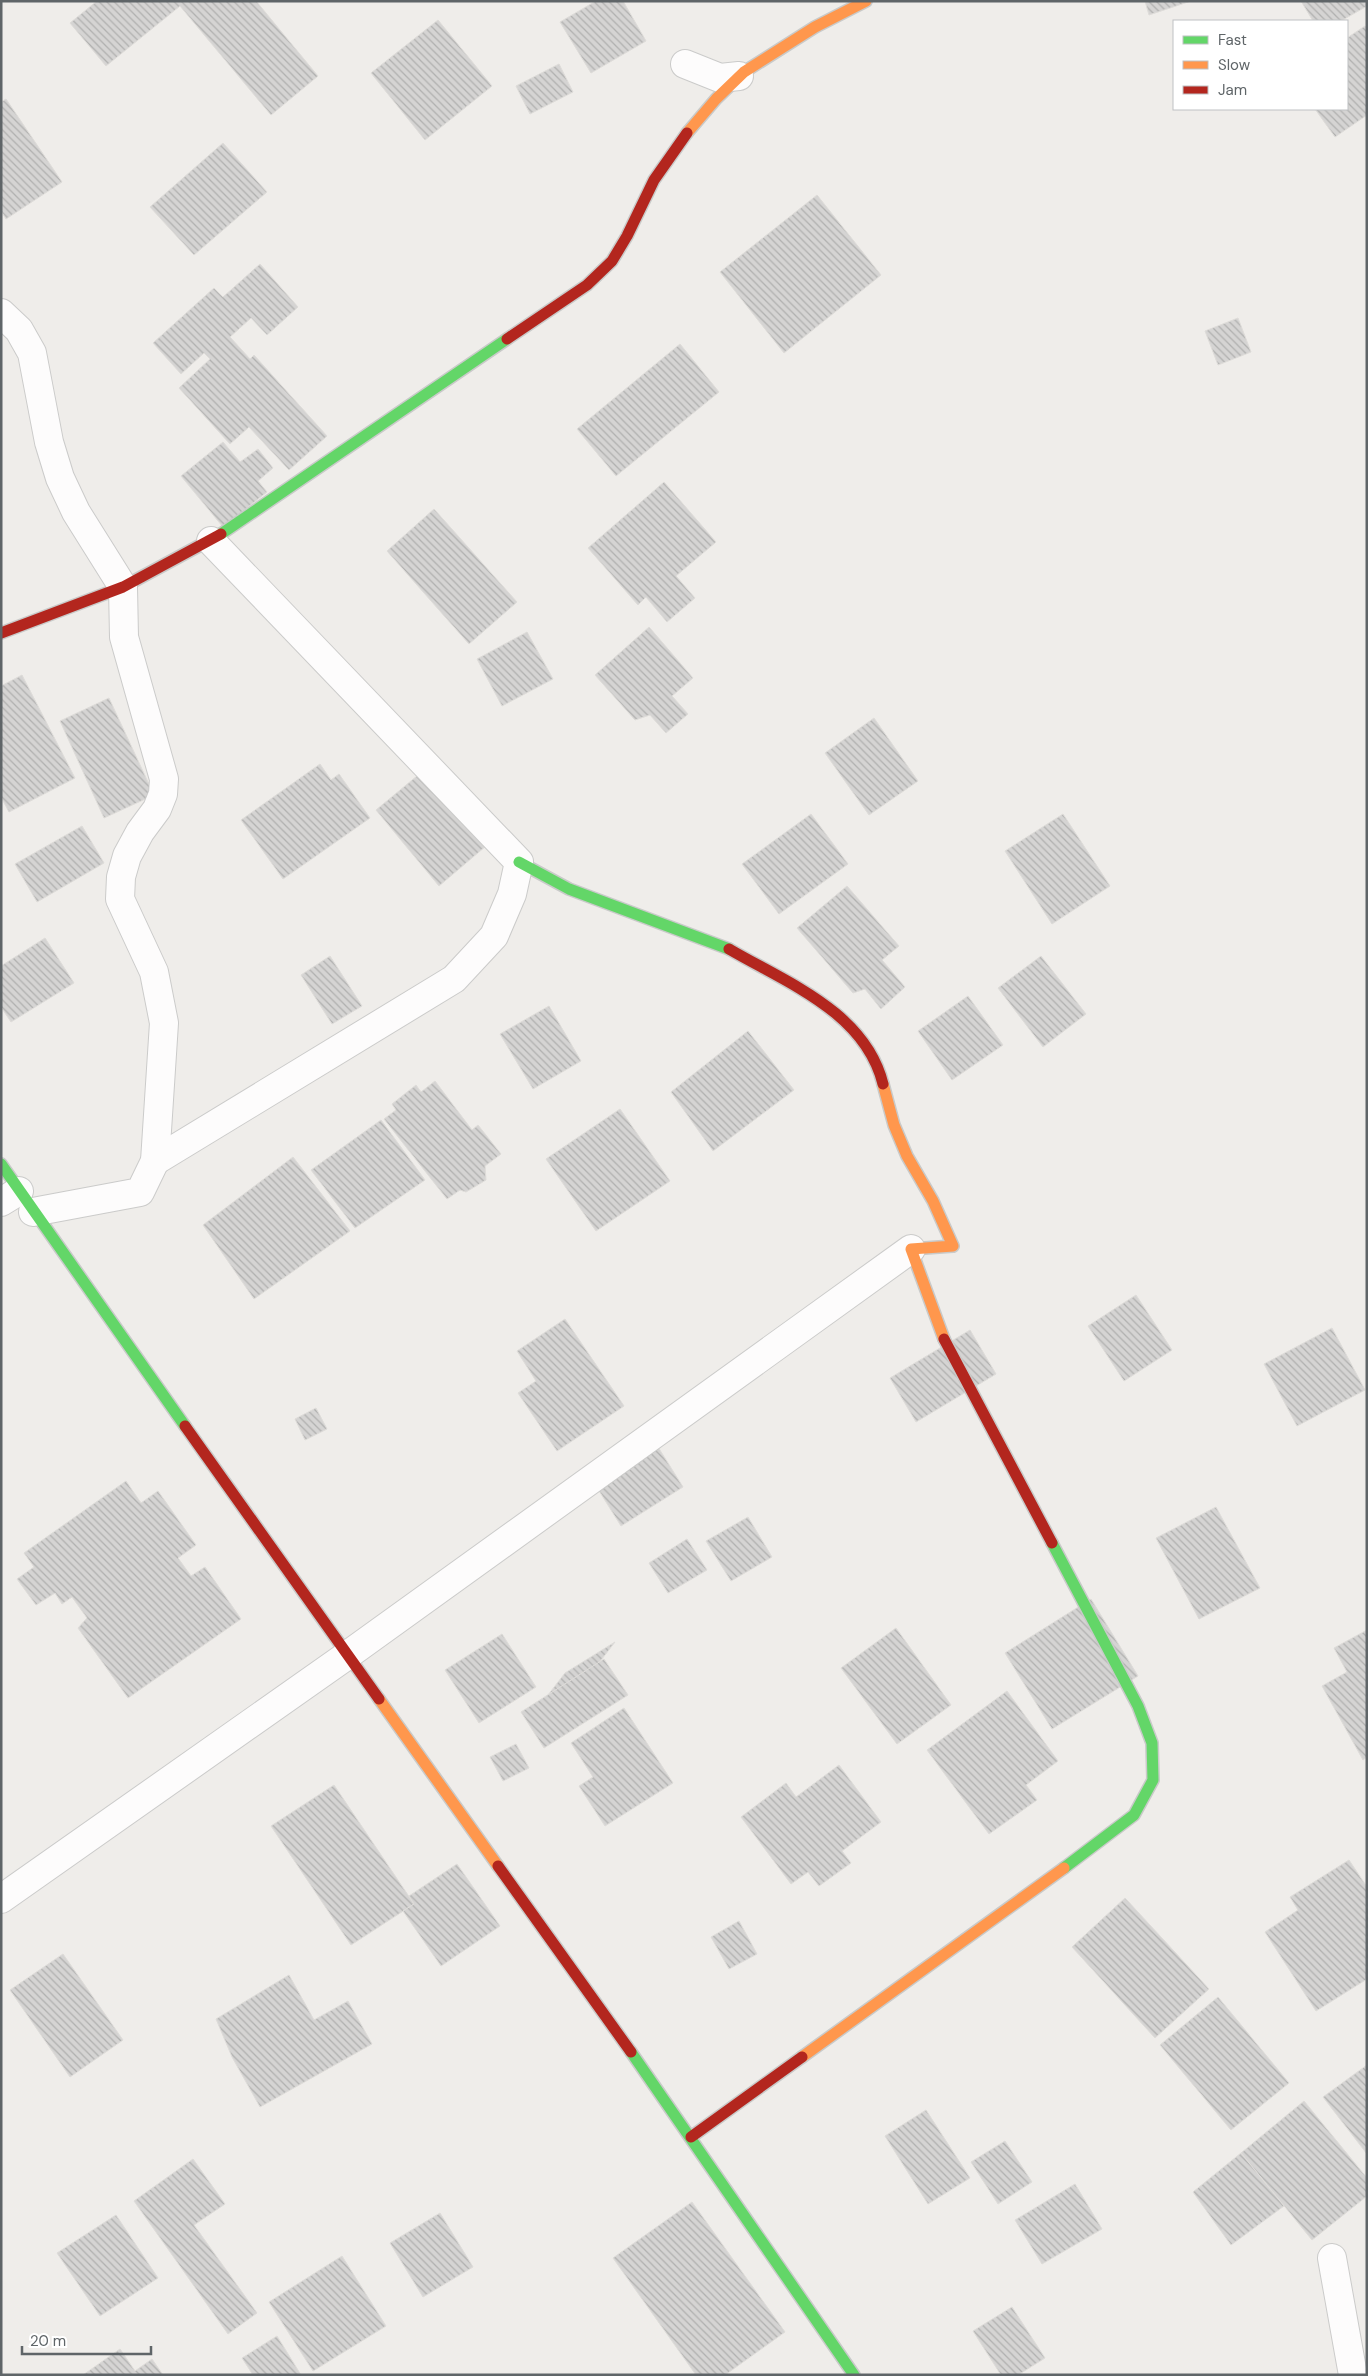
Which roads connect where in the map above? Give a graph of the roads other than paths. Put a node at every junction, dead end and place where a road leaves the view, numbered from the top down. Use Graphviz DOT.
graph roads {
  1 [pos="866,1"];
  2 [pos="685,64"];
  3 [pos="739,76"];
  4 [pos="1,313"];
  5 [pos="211,541"];
  6 [pos="123,587"];
  7 [pos="1,633"];
  8 [pos="519,862"];
  9 [pos="155,1161"];
  10 [pos="1,1164"];
  11 [pos="18,1202"];
  12 [pos="912,1249"];
  13 [pos="349,1654"];
  14 [pos="1,1898"];
  15 [pos="691,2137"];
  16 [pos="1332,2258"];
  17 [pos="854,2375"];
  18 [pos="1353,2375"];
  1 -- 3 [label="street"];
  2 -- 3 [label="street"];
  3 -- 5 [label="street"];
  4 -- 6 [label="street"];
  5 -- 6 [label="street"];
  5 -- 8 [label="street"];
  6 -- 7 [label="street"];
  6 -- 9 [label="street"];
  8 -- 9 [label="street"];
  8 -- 12 [label="street"];
  9 -- 11 [label="street"];
  10 -- 11 [label="street"];
  11 -- 13 [label="street"];
  12 -- 13 [label="street"];
  12 -- 15 [label="street"];
  13 -- 14 [label="street"];
  13 -- 15 [label="street"];
  15 -- 17 [label="street"];
  16 -- 18 [label="street"];
}
